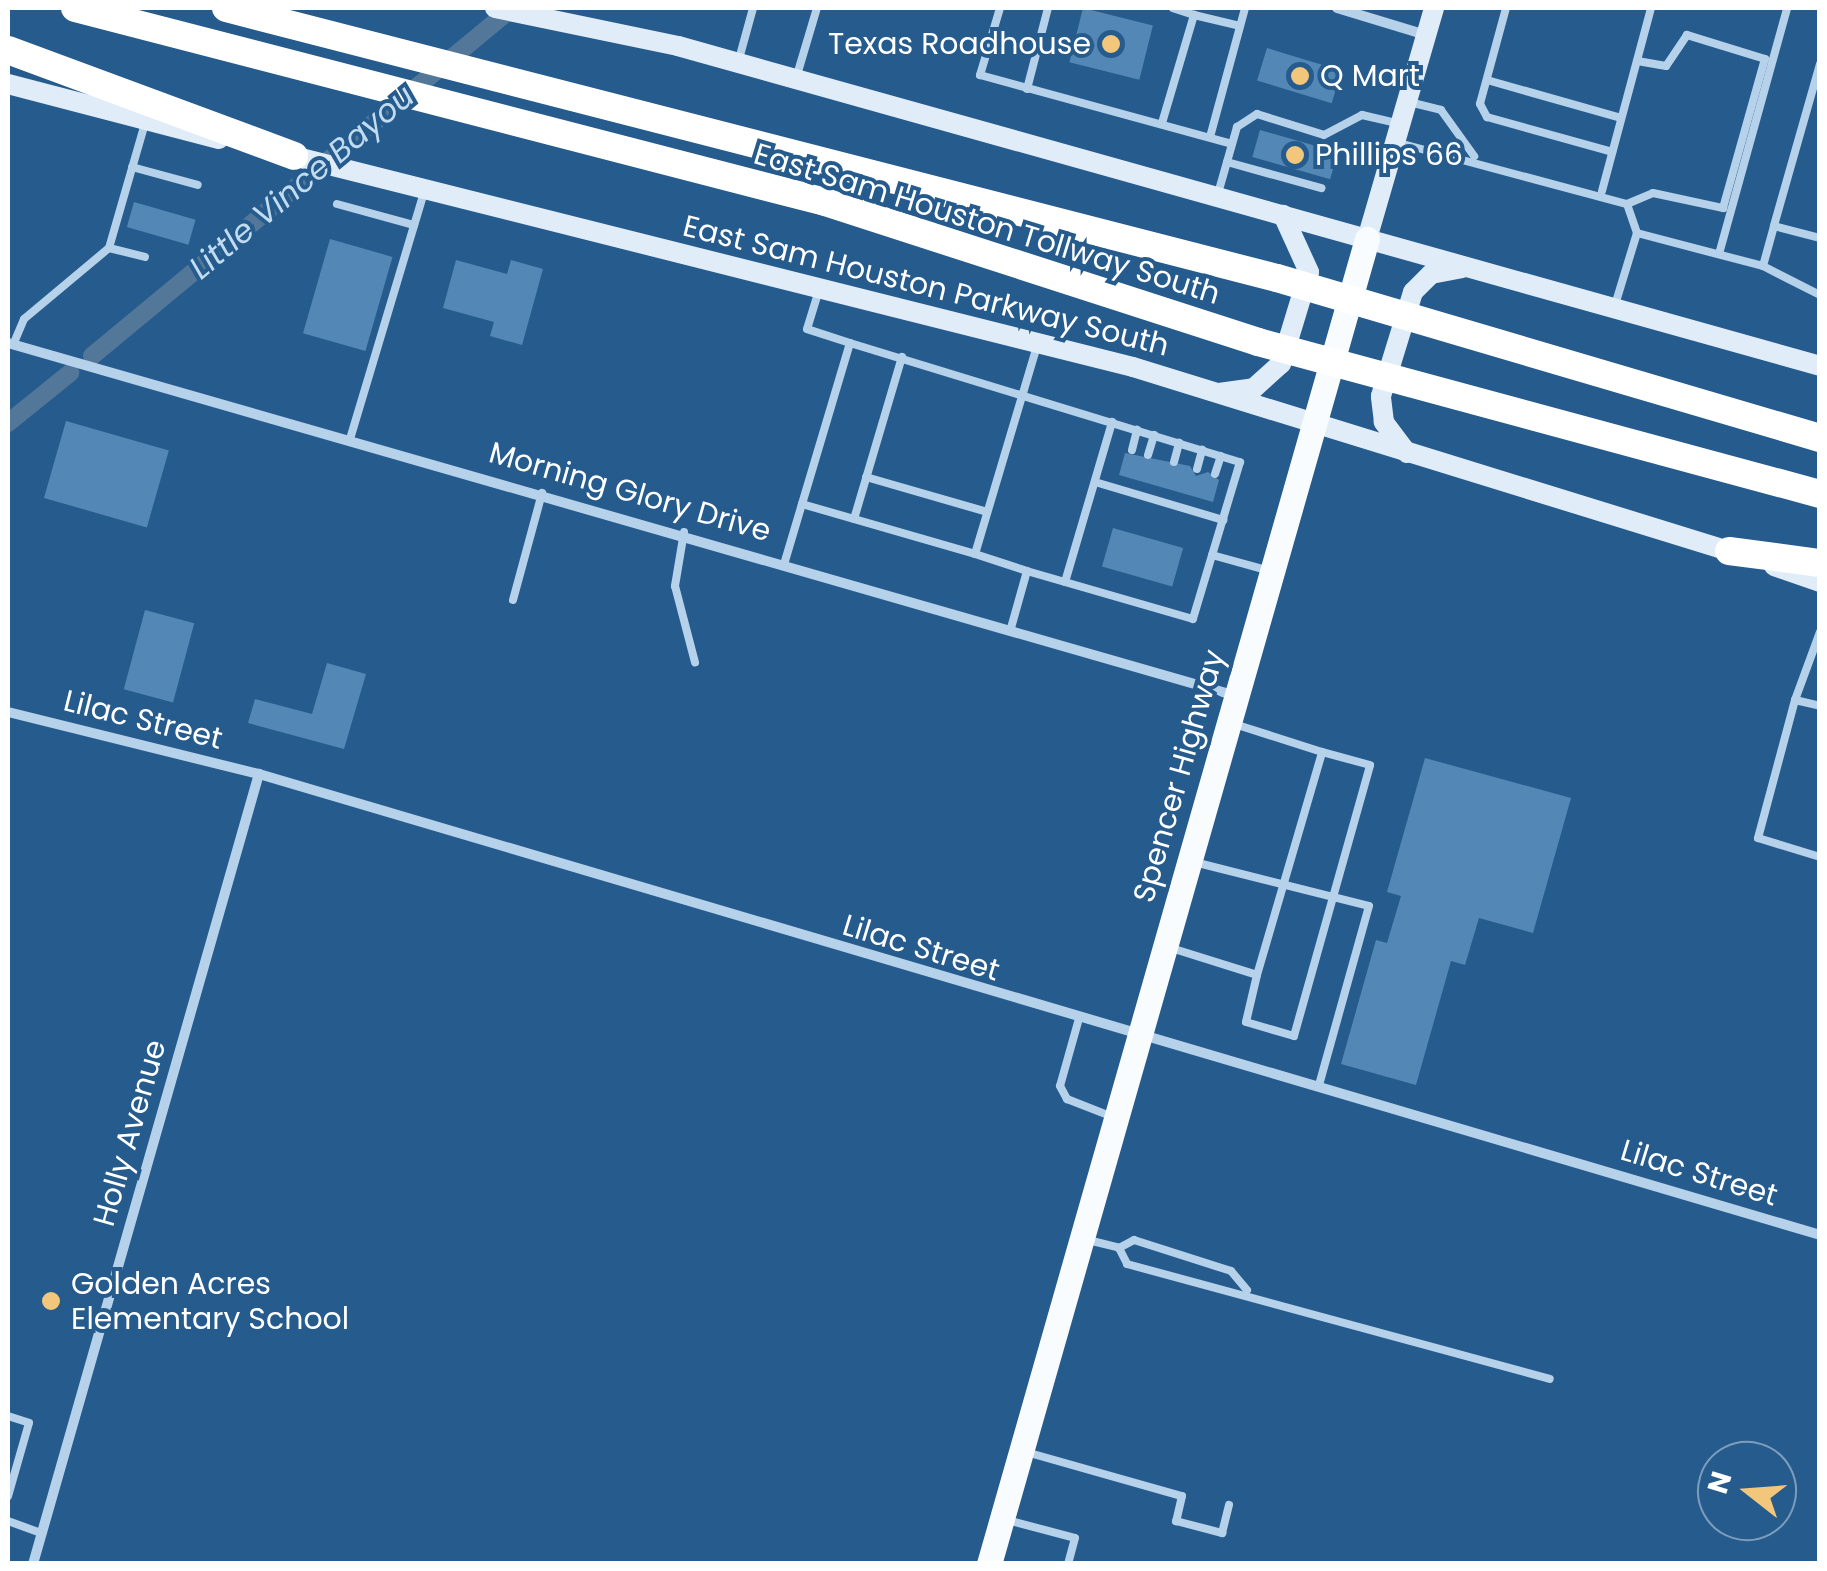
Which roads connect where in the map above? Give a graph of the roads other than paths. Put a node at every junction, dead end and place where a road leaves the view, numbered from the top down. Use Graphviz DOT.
graph roads {
  1 [pos="75,8"];
  2 [pos="226,8"];
  3 [pos="495,8"];
  4 [pos="753,8"];
  5 [pos="817,8"];
  6 [pos="1000,8"];
  7 [pos="1048,8"];
  8 [pos="1173,8"];
  9 [pos="1245,8"];
  10 [pos="1336,8"];
  11 [pos="1434,8"];
  12 [pos="1506,8"];
  13 [pos="1651,8"];
  14 [pos="1788,8"];
  15 [pos="1194,15"];
  16 [pos="1240,26"];
  17 [pos="1426,35"];
  18 [pos="8,50"];
  19 [pos="1636,61"];
  20 [pos="738,63"];
  21 [pos="1820,64"];
  22 [pos="796,79"];
  23 [pos="1487,80"];
  24 [pos="8,84"];
  25 [pos="1026,89"];
  26 [pos="1406,102"];
  27 [pos="1622,118"];
  28 [pos="145,122"];
  29 [pos="1162,124"];
  30 [pos="1399,133"];
  31 [pos="1210,138"];
  32 [pos="1232,144"];
  33 [pos="1612,152"];
  34 [pos="294,156"];
  35 [pos="1474,156"];
  36 [pos="1227,162"];
  37 [pos="132,166"];
  38 [pos="198,185"];
  39 [pos="1321,188"];
  40 [pos="425,190"];
  41 [pos="1602,191"];
  42 [pos="1217,196"];
  43 [pos="337,204"];
  44 [pos="1627,204"];
  45 [pos="1283,215"];
  46 [pos="414,225"];
  47 [pos="1774,226"];
  48 [pos="1637,232"];
  49 [pos="1820,238"];
  50 [pos="1368,239"];
  51 [pos="109,248"];
  52 [pos="1718,254"];
  53 [pos="145,257"];
  54 [pos="1762,266"];
  55 [pos="1468,267"];
  56 [pos="820,288"];
  57 [pos="1820,296"];
  58 [pos="1614,308"];
  59 [pos="850,342"];
  60 [pos="1038,343"];
  61 [pos="10,344"];
  62 [pos="902,357"];
  63 [pos="1820,366"];
  64 [pos="1212,394"];
  65 [pos="1022,395"];
  66 [pos="1112,422"];
  67 [pos="1314,427"];
  68 [pos="1138,430"];
  69 [pos="1154,435"];
  70 [pos="350,438"];
  71 [pos="1820,438"];
  72 [pos="1179,443"];
  73 [pos="1132,450"];
  74 [pos="1202,450"];
  75 [pos="1407,453"];
  76 [pos="1148,454"];
  77 [pos="1220,456"];
  78 [pos="1174,462"];
  79 [pos="1197,468"];
  80 [pos="1216,474"];
  81 [pos="1124,476"];
  82 [pos="866,477"];
  83 [pos="1140,481"];
  84 [pos="1095,482"];
  85 [pos="1166,488"];
  86 [pos="1120,489"];
  87 [pos="542,493"];
  88 [pos="1136,494"];
  89 [pos="1820,494"];
  90 [pos="1190,495"];
  91 [pos="1208,500"];
  92 [pos="1162,502"];
  93 [pos="802,504"];
  94 [pos="1186,509"];
  95 [pos="987,512"];
  96 [pos="1203,514"];
  97 [pos="854,519"];
  98 [pos="1223,520"];
  99 [pos="684,532"];
  100 [pos="1729,551"];
  101 [pos="975,554"];
  102 [pos="1212,555"];
  103 [pos="785,561"];
  104 [pos="1820,563"];
  105 [pos="1028,570"];
  106 [pos="1272,572"];
  107 [pos="1065,582"];
  108 [pos="1820,582"];
  109 [pos="513,600"];
  110 [pos="1010,628"];
  111 [pos="1820,632"];
  112 [pos="694,662"];
  113 [pos="1237,696"];
  114 [pos="1795,700"];
  115 [pos="1820,706"];
  116 [pos="8,712"];
  117 [pos="1230,722"];
  118 [pos="1322,752"];
  119 [pos="259,774"];
  120 [pos="1820,857"];
  121 [pos="1190,861"];
  122 [pos="1283,884"];
  123 [pos="1332,897"];
  124 [pos="1163,946"];
  125 [pos="1257,975"];
  126 [pos="1078,1022"];
  127 [pos="1134,1039"];
  128 [pos="1319,1085"];
  129 [pos="1113,1117"];
  130 [pos="1820,1235"];
  131 [pos="1081,1238"];
  132 [pos="1119,1248"];
  133 [pos="1247,1290"];
  134 [pos="1550,1379"];
  135 [pos="8,1416"];
  136 [pos="1022,1451"];
  137 [pos="11,1469"];
  138 [pos="8,1496"];
  139 [pos="1229,1504"];
  140 [pos="1002,1518"];
  141 [pos="8,1521"];
  142 [pos="42,1532"];
  143 [pos="33,1564"];
  144 [pos="990,1564"];
  145 [pos="1068,1564"];
  1 -- 89 [label="highway, East Sam Houston Tollway South"];
  2 -- 71 [label="highway, East Sam Houston Tollway South"];
  3 -- 20 [label="main road"];
  4 -- 20 [label="lane"];
  5 -- 22 [label="lane"];
  6 -- 25 [label="lane"];
  7 -- 25 [label="lane"];
  8 -- 15 [label="lane"];
  9 -- 16 [label="lane"];
  10 -- 17 [label="street"];
  11 -- 17 [label="main road, Spencer Highway"];
  12 -- 23 [label="lane"];
  13 -- 19 [label="lane"];
  14 -- 52 [label="lane"];
  15 -- 16 [label="lane"];
  15 -- 29 [label="lane"];
  16 -- 31 [label="lane"];
  17 -- 26 [label="main road, Spencer Highway"];
  18 -- 34 [label="highway"];
  19 -- 27 [label="lane"];
  19 -- 44 [label="lane"];
  20 -- 22 [label="main road"];
  21 -- 47 [label="lane"];
  22 -- 42 [label="main road"];
  23 -- 27 [label="lane"];
  23 -- 33 [label="lane"];
  24 -- 28 [label="main road, East Sam Houston Parkway South"];
  25 -- 29 [label="lane"];
  26 -- 30 [label="main road, Spencer Highway"];
  26 -- 35 [label="lane"];
  27 -- 33 [label="lane"];
  28 -- 34 [label="main road, East Sam Houston Parkway South"];
  28 -- 37 [label="lane"];
  29 -- 31 [label="lane"];
  30 -- 32 [label="lane"];
  30 -- 35 [label="lane"];
  30 -- 50 [label="main road, Spencer Highway"];
  31 -- 32 [label="lane"];
  32 -- 36 [label="lane"];
  33 -- 41 [label="lane"];
  34 -- 40 [label="main road, East Sam Houston Parkway South"];
  35 -- 41 [label="lane"];
  36 -- 39 [label="lane"];
  36 -- 42 [label="lane"];
  37 -- 38 [label="lane"];
  37 -- 51 [label="lane"];
  40 -- 46 [label="lane"];
  40 -- 56 [label="main road, East Sam Houston Parkway South"];
  41 -- 44 [label="lane"];
  42 -- 45 [label="main road"];
  43 -- 46 [label="lane"];
  44 -- 48 [label="lane"];
  45 -- 50 [label="main road"];
  45 -- 64 [label="main road"];
  46 -- 70 [label="lane"];
  47 -- 49 [label="lane"];
  47 -- 54 [label="lane"];
  48 -- 52 [label="lane"];
  48 -- 58 [label="lane"];
  50 -- 55 [label="main road"];
  50 -- 67 [label="main road, Spencer Highway"];
  51 -- 53 [label="lane"];
  51 -- 61 [label="lane"];
  52 -- 54 [label="lane"];
  54 -- 57 [label="lane"];
  55 -- 58 [label="main road"];
  55 -- 75 [label="main road"];
  56 -- 59 [label="lane"];
  56 -- 60 [label="main road, East Sam Houston Parkway South"];
  58 -- 63 [label="main road"];
  59 -- 62 [label="lane"];
  59 -- 93 [label="lane"];
  60 -- 64 [label="main road, East Sam Houston Parkway South"];
  60 -- 65 [label="lane"];
  61 -- 70 [label="street, Morning Glory Drive"];
  62 -- 65 [label="lane"];
  62 -- 82 [label="lane"];
  64 -- 67 [label="main road, East Sam Houston Parkway South"];
  65 -- 66 [label="lane"];
  65 -- 95 [label="lane"];
  66 -- 68 [label="lane"];
  66 -- 84 [label="lane"];
  67 -- 75 [label="main road, East Sam Houston Parkway South"];
  67 -- 106 [label="main road, Spencer Highway"];
  68 -- 69 [label="lane"];
  68 -- 73 [label="lane"];
  69 -- 72 [label="lane"];
  69 -- 76 [label="lane"];
  70 -- 87 [label="street, Morning Glory Drive"];
  72 -- 74 [label="lane"];
  72 -- 78 [label="lane"];
  74 -- 77 [label="lane"];
  74 -- 79 [label="lane"];
  75 -- 100 [label="main road, East Sam Houston Parkway South"];
  77 -- 80 [label="lane"];
  77 -- 98 [label="lane"];
  81 -- 86 [label="lane"];
  82 -- 95 [label="lane"];
  82 -- 97 [label="lane"];
  83 -- 88 [label="lane"];
  84 -- 86 [label="lane"];
  84 -- 107 [label="lane"];
  85 -- 92 [label="lane"];
  86 -- 88 [label="lane"];
  87 -- 99 [label="street, Morning Glory Drive"];
  87 -- 109 [label="lane"];
  88 -- 92 [label="lane"];
  90 -- 94 [label="lane"];
  91 -- 96 [label="lane"];
  92 -- 94 [label="lane"];
  93 -- 97 [label="lane"];
  93 -- 103 [label="lane"];
  94 -- 96 [label="lane"];
  95 -- 101 [label="lane"];
  96 -- 98 [label="lane"];
  97 -- 101 [label="lane"];
  98 -- 102 [label="lane"];
  99 -- 103 [label="street, Morning Glory Drive"];
  99 -- 112 [label="lane"];
  100 -- 104 [label="highway"];
  100 -- 108 [label="main road, East Sam Houston Parkway South"];
  101 -- 105 [label="lane"];
  102 -- 106 [label="lane"];
  102 -- 107 [label="lane"];
  103 -- 110 [label="street, Morning Glory Drive"];
  105 -- 107 [label="lane"];
  105 -- 110 [label="lane"];
  106 -- 113 [label="main road, Spencer Highway"];
  110 -- 113 [label="street, Morning Glory Drive"];
  111 -- 114 [label="lane"];
  113 -- 117 [label="main road, Spencer Highway"];
  114 -- 115 [label="lane"];
  114 -- 120 [label="lane"];
  116 -- 119 [label="street, Lilac Street"];
  117 -- 118 [label="lane"];
  117 -- 121 [label="main road, Spencer Highway"];
  118 -- 122 [label="lane"];
  118 -- 123 [label="lane"];
  119 -- 126 [label="street, Lilac Street"];
  119 -- 142 [label="street, Holly Avenue"];
  121 -- 122 [label="lane"];
  121 -- 124 [label="main road, Spencer Highway"];
  122 -- 123 [label="lane"];
  122 -- 125 [label="lane"];
  123 -- 125 [label="lane"];
  123 -- 128 [label="lane"];
  124 -- 125 [label="lane"];
  124 -- 127 [label="main road, Spencer Highway"];
  126 -- 127 [label="street, Lilac Street"];
  126 -- 129 [label="lane"];
  127 -- 128 [label="street, Lilac Street"];
  127 -- 129 [label="main road, Spencer Highway"];
  128 -- 130 [label="street, Lilac Street"];
  129 -- 131 [label="main road, Spencer Highway"];
  131 -- 132 [label="lane"];
  131 -- 136 [label="main road, Spencer Highway"];
  132 -- 133 [label="lane"];
  132 -- 133 [label="lane"];
  133 -- 134 [label="lane"];
  135 -- 137 [label="lane"];
  136 -- 139 [label="lane"];
  136 -- 140 [label="main road, Spencer Highway"];
  137 -- 138 [label="lane"];
  140 -- 144 [label="main road, Spencer Highway"];
  140 -- 145 [label="lane"];
  141 -- 142 [label="lane"];
  142 -- 143 [label="street, Holly Avenue"];
}
